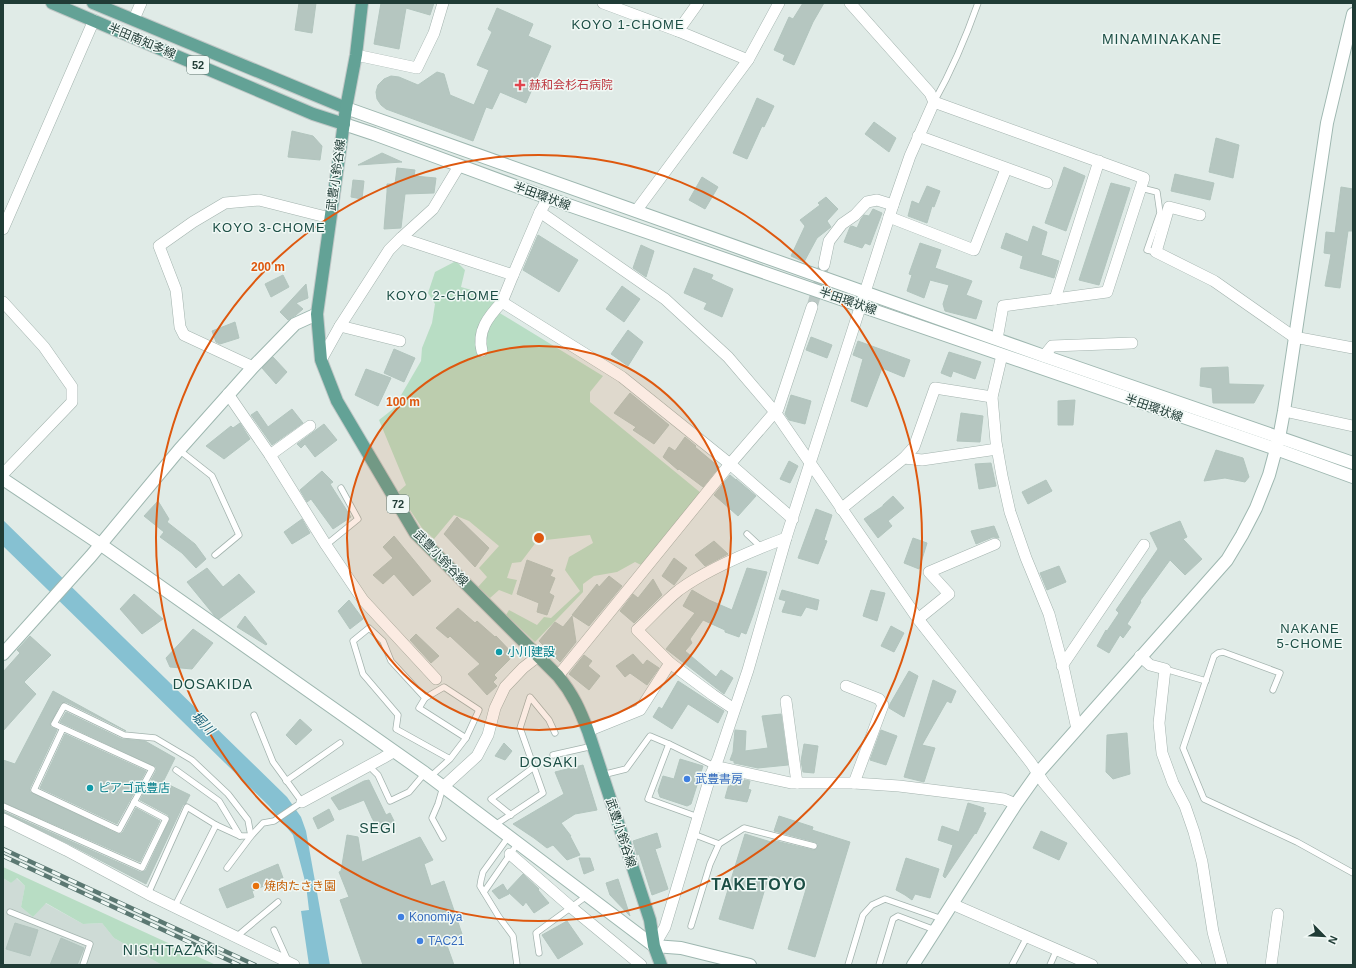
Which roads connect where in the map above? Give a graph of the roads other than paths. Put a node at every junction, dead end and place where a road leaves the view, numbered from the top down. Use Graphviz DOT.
graph roads {
  1 [pos="52,3"];
  2 [pos="93,3"];
  3 [pos="141,3"];
  4 [pos="362,3"];
  5 [pos="443,3"];
  6 [pos="603,3"];
  7 [pos="698,3"];
  8 [pos="779,3"];
  9 [pos="850,3"];
  10 [pos="978,3"];
  11 [pos="1353,14"];
  12 [pos="134,19"];
  13 [pos="94,20"];
  14 [pos="678,31"];
  15 [pos="356,55"];
  16 [pos="748,60"];
  17 [pos="934,102"];
  18 [pos="346,108"];
  19 [pos="344,124"];
  20 [pos="918,136"];
  21 [pos="1099,161"];
  22 [pos="459,166"];
  23 [pos="1006,169"];
  24 [pos="1047,183"];
  25 [pos="1141,188"];
  26 [pos="548,198"];
  27 [pos="893,205"];
  28 [pos="540,212"];
  29 [pos="636,212"];
  30 [pos="1200,215"];
  31 [pos="889,217"];
  32 [pos="330,218"];
  33 [pos="4,222"];
  34 [pos="401,238"];
  35 [pos="1156,252"];
  36 [pos="824,265"];
  37 [pos="513,275"];
  38 [pos="865,292"];
  39 [pos="1056,299"];
  40 [pos="3,302"];
  41 [pos="502,302"];
  42 [pos="860,306"];
  43 [pos="812,307"];
  44 [pos="316,314"];
  45 [pos="340,326"];
  46 [pos="1294,337"];
  47 [pos="997,339"];
  48 [pos="400,341"];
  49 [pos="1132,343"];
  50 [pos="1353,348"];
  51 [pos="482,351"];
  52 [pos="1002,355"];
  53 [pos="1044,356"];
  54 [pos="321,360"];
  55 [pos="253,367"];
  56 [pos="228,394"];
  57 [pos="992,397"];
  58 [pos="1284,410"];
  59 [pos="775,412"];
  60 [pos="310,426"];
  61 [pos="1353,426"];
  62 [pos="1277,443"];
  63 [pos="997,449"];
  64 [pos="179,450"];
  65 [pos="270,455"];
  66 [pos="904,458"];
  67 [pos="810,462"];
  68 [pos="1353,463"];
  69 [pos="730,464"];
  70 [pos="3,474"];
  71 [pos="1353,477"];
  72 [pos="3,479"];
  73 [pos="341,488"];
  74 [pos="841,509"];
  75 [pos="792,519"];
  76 [pos="747,534"];
  77 [pos="786,538"];
  78 [pos="100,544"];
  79 [pos="996,544"];
  80 [pos="326,545"];
  81 [pos="1144,545"];
  82 [pos="761,547"];
  83 [pos="215,555"];
  84 [pos="918,619"];
  85 [pos="3,654"];
  86 [pos="1140,656"];
  87 [pos="537,657"];
  88 [pos="670,663"];
  89 [pos="1062,666"];
  90 [pos="1165,669"];
  91 [pos="558,676"];
  92 [pos="436,679"];
  93 [pos="1206,681"];
  94 [pos="846,686"];
  95 [pos="1273,690"];
  96 [pos="425,698"];
  97 [pos="786,701"];
  98 [pos="734,709"];
  99 [pos="254,715"];
  100 [pos="63,728"];
  101 [pos="1077,729"];
  102 [pos="588,731"];
  103 [pos="555,733"];
  104 [pos="466,738"];
  105 [pos="340,743"];
  106 [pos="668,744"];
  107 [pos="592,746"];
  108 [pos="393,752"];
  109 [pos="553,755"];
  110 [pos="450,759"];
  111 [pos="369,766"];
  112 [pos="714,766"];
  113 [pos="534,767"];
  114 [pos="176,770"];
  115 [pos="1038,773"];
  116 [pos="427,775"];
  117 [pos="602,775"];
  118 [pos="286,781"];
  119 [pos="797,782"];
  120 [pos="854,783"];
  121 [pos="443,787"];
  122 [pos="134,802"];
  123 [pos="302,802"];
  124 [pos="1016,804"];
  125 [pos="3,806"];
  126 [pos="511,816"];
  127 [pos="698,817"];
  128 [pos="3,819"];
  129 [pos="216,825"];
  130 [pos="494,825"];
  131 [pos="693,834"];
  132 [pos="240,836"];
  133 [pos="250,836"];
  134 [pos="442,838"];
  135 [pos="514,839"];
  136 [pos="719,844"];
  137 [pos="814,846"];
  138 [pos="510,854"];
  139 [pos="227,868"];
  140 [pos="1353,873"];
  141 [pos="484,892"];
  142 [pos="148,894"];
  143 [pos="588,895"];
  144 [pos="278,902"];
  145 [pos="952,904"];
  146 [pos="175,906"];
  147 [pos="572,908"];
  148 [pos="10,912"];
  149 [pos="1278,914"];
  150 [pos="942,919"];
  151 [pos="691,926"];
  152 [pos="274,930"];
  153 [pos="935,930"];
  154 [pos="1027,936"];
  155 [pos="236,937"];
  156 [pos="654,946"];
  157 [pos="1057,950"];
  158 [pos="539,953"];
  159 [pos="291,963"];
  160 [pos="742,964"];
  161 [pos="83,965"];
  162 [pos="517,965"];
  163 [pos="641,965"];
  164 [pos="661,965"];
  165 [pos="848,965"];
  166 [pos="879,965"];
  167 [pos="913,965"];
  168 [pos="1012,965"];
  169 [pos="1050,965"];
  170 [pos="1092,965"];
  171 [pos="1196,965"];
  172 [pos="1222,965"];
  173 [pos="1271,965"];
  1 -- 13 [label="main road, 半田南知多線 / 52"];
  2 -- 12 [label="main road, 半田南知多線 / 52"];
  3 -- 12 [label="street"];
  4 -- 15 [label="main road, 武豊小鈴谷線 / 72"];
  5 -- 15 [label="street"];
  6 -- 14 [label="street"];
  7 -- 14 [label="street"];
  8 -- 16 [label="street"];
  9 -- 17 [label="street"];
  10 -- 17 [label="lane"];
  11 -- 46 [label="street"];
  12 -- 18 [label="main road, 半田南知多線 / 52"];
  13 -- 19 [label="main road, 半田南知多線 / 52"];
  13 -- 33 [label="street"];
  14 -- 16 [label="street"];
  15 -- 18 [label="main road, 武豊小鈴谷線 / 72"];
  16 -- 29 [label="street"];
  17 -- 20 [label="street"];
  17 -- 21 [label="street"];
  18 -- 19 [label="main road, 武豊小鈴谷線 / 72"];
  18 -- 29 [label="street, 半田環状線"];
  19 -- 22 [label="street, 半田環状線"];
  19 -- 32 [label="main road, 武豊小鈴谷線 / 72"];
  20 -- 23 [label="street"];
  20 -- 27 [label="street"];
  21 -- 25 [label="street"];
  21 -- 39 [label="street"];
  22 -- 26 [label="street, 半田環状線"];
  22 -- 34 [label="street"];
  23 -- 24 [label="street"];
  23 -- 31 [label="street"];
  25 -- 35 [label="lane"];
  25 -- 39 [label="street"];
  26 -- 28 [label="street"];
  26 -- 42 [label="street, 半田環状線"];
  27 -- 31 [label="street"];
  27 -- 36 [label="street"];
  28 -- 37 [label="street"];
  28 -- 59 [label="street"];
  29 -- 38 [label="street, 半田環状線"];
  30 -- 35 [label="street"];
  31 -- 38 [label="street"];
  32 -- 44 [label="main road, 武豊小鈴谷線 / 72"];
  32 -- 55 [label="street"];
  34 -- 37 [label="street"];
  34 -- 45 [label="street"];
  35 -- 46 [label="street"];
  37 -- 41 [label="street"];
  38 -- 42 [label="street"];
  38 -- 47 [label="street, 半田環状線"];
  39 -- 47 [label="street"];
  40 -- 70 [label="street"];
  41 -- 51 [label="street"];
  41 -- 69 [label="street"];
  42 -- 52 [label="street, 半田環状線"];
  42 -- 67 [label="street"];
  43 -- 59 [label="street"];
  44 -- 54 [label="main road, 武豊小鈴谷線 / 72"];
  44 -- 55 [label="street"];
  45 -- 48 [label="street"];
  45 -- 54 [label="street"];
  46 -- 50 [label="street"];
  46 -- 58 [label="street"];
  47 -- 53 [label="street, 半田環状線"];
  49 -- 53 [label="street"];
  52 -- 57 [label="street"];
  52 -- 62 [label="street, 半田環状線"];
  53 -- 62 [label="street, 半田環状線"];
  54 -- 87 [label="main road, 武豊小鈴谷線 / 72"];
  55 -- 56 [label="street"];
  56 -- 64 [label="street"];
  56 -- 65 [label="street"];
  57 -- 63 [label="street"];
  57 -- 66 [label="street"];
  58 -- 61 [label="street"];
  58 -- 62 [label="street"];
  59 -- 67 [label="street"];
  59 -- 69 [label="street"];
  60 -- 65 [label="street"];
  62 -- 68 [label="street, 半田環状線"];
  62 -- 71 [label="street, 半田環状線"];
  62 -- 86 [label="street"];
  63 -- 66 [label="street"];
  63 -- 89 [label="street"];
  64 -- 78 [label="street"];
  64 -- 83 [label="lane"];
  65 -- 80 [label="street"];
  66 -- 74 [label="street"];
  67 -- 74 [label="street"];
  67 -- 75 [label="street"];
  69 -- 75 [label="street"];
  69 -- 91 [label="street"];
  72 -- 78 [label="street"];
  73 -- 80 [label="lane"];
  74 -- 84 [label="street"];
  75 -- 77 [label="street"];
  76 -- 82 [label="lane"];
  77 -- 82 [label="street"];
  77 -- 98 [label="street"];
  78 -- 85 [label="street"];
  78 -- 108 [label="street"];
  79 -- 84 [label="street"];
  80 -- 92 [label="street"];
  81 -- 89 [label="street"];
  82 -- 88 [label="street"];
  84 -- 115 [label="street"];
  86 -- 90 [label="street"];
  86 -- 101 [label="street"];
  87 -- 91 [label="main road, 武豊小鈴谷線 / 72"];
  87 -- 121 [label="street"];
  88 -- 98 [label="street"];
  88 -- 102 [label="street"];
  89 -- 101 [label="street"];
  90 -- 93 [label="lane"];
  90 -- 172 [label="street"];
  91 -- 102 [label="main road, 武豊小鈴谷線 / 72"];
  93 -- 95 [label="lane"];
  93 -- 140 [label="lane"];
  94 -- 120 [label="street"];
  96 -- 104 [label="lane"];
  96 -- 104 [label="lane"];
  96 -- 110 [label="lane"];
  97 -- 119 [label="street"];
  98 -- 112 [label="street"];
  99 -- 118 [label="lane"];
  100 -- 122 [label="lane"];
  100 -- 122 [label="lane"];
  100 -- 133 [label="lane"];
  101 -- 115 [label="street"];
  102 -- 107 [label="main road, 武豊小鈴谷線 / 72"];
  103 -- 113 [label="lane"];
  104 -- 110 [label="lane"];
  105 -- 118 [label="lane"];
  106 -- 112 [label="lane"];
  106 -- 117 [label="lane"];
  106 -- 127 [label="lane"];
  107 -- 109 [label="lane"];
  107 -- 117 [label="main road, 武豊小鈴谷線 / 72"];
  108 -- 111 [label="street"];
  108 -- 116 [label="street"];
  110 -- 116 [label="lane"];
  111 -- 116 [label="lane"];
  111 -- 123 [label="street"];
  112 -- 119 [label="street"];
  112 -- 127 [label="street"];
  113 -- 126 [label="lane"];
  113 -- 126 [label="lane"];
  114 -- 132 [label="lane"];
  115 -- 124 [label="street"];
  115 -- 171 [label="street"];
  116 -- 121 [label="street"];
  117 -- 156 [label="main road, 武豊小鈴谷線 / 72"];
  118 -- 123 [label="lane"];
  119 -- 120 [label="street"];
  120 -- 124 [label="street"];
  121 -- 130 [label="street"];
  121 -- 134 [label="lane"];
  122 -- 125 [label="lane"];
  123 -- 133 [label="lane"];
  124 -- 145 [label="street"];
  126 -- 130 [label="lane"];
  127 -- 131 [label="street"];
  128 -- 142 [label="street"];
  129 -- 132 [label="lane"];
  129 -- 142 [label="lane"];
  129 -- 146 [label="lane"];
  130 -- 135 [label="street"];
  131 -- 136 [label="lane"];
  131 -- 156 [label="street"];
  132 -- 133 [label="lane"];
  133 -- 139 [label="lane"];
  135 -- 138 [label="lane"];
  135 -- 141 [label="lane"];
  135 -- 143 [label="street"];
  136 -- 137 [label="lane"];
  136 -- 151 [label="lane"];
  138 -- 141 [label="lane"];
  138 -- 147 [label="street"];
  141 -- 162 [label="lane"];
  142 -- 146 [label="street"];
  143 -- 147 [label="lane"];
  143 -- 156 [label="street"];
  144 -- 155 [label="lane"];
  145 -- 150 [label="street"];
  145 -- 154 [label="street"];
  146 -- 155 [label="street"];
  147 -- 158 [label="lane"];
  147 -- 163 [label="street"];
  148 -- 161 [label="lane"];
  149 -- 173 [label="street"];
  150 -- 153 [label="street"];
  150 -- 165 [label="lane"];
  152 -- 159 [label="lane"];
  153 -- 166 [label="lane"];
  153 -- 167 [label="street"];
  154 -- 157 [label="street"];
  154 -- 168 [label="lane"];
  155 -- 159 [label="street"];
  156 -- 160 [label="street"];
  156 -- 164 [label="main road, 武豊小鈴谷線 / 72"];
  157 -- 169 [label="lane"];
  157 -- 170 [label="street"];
}
